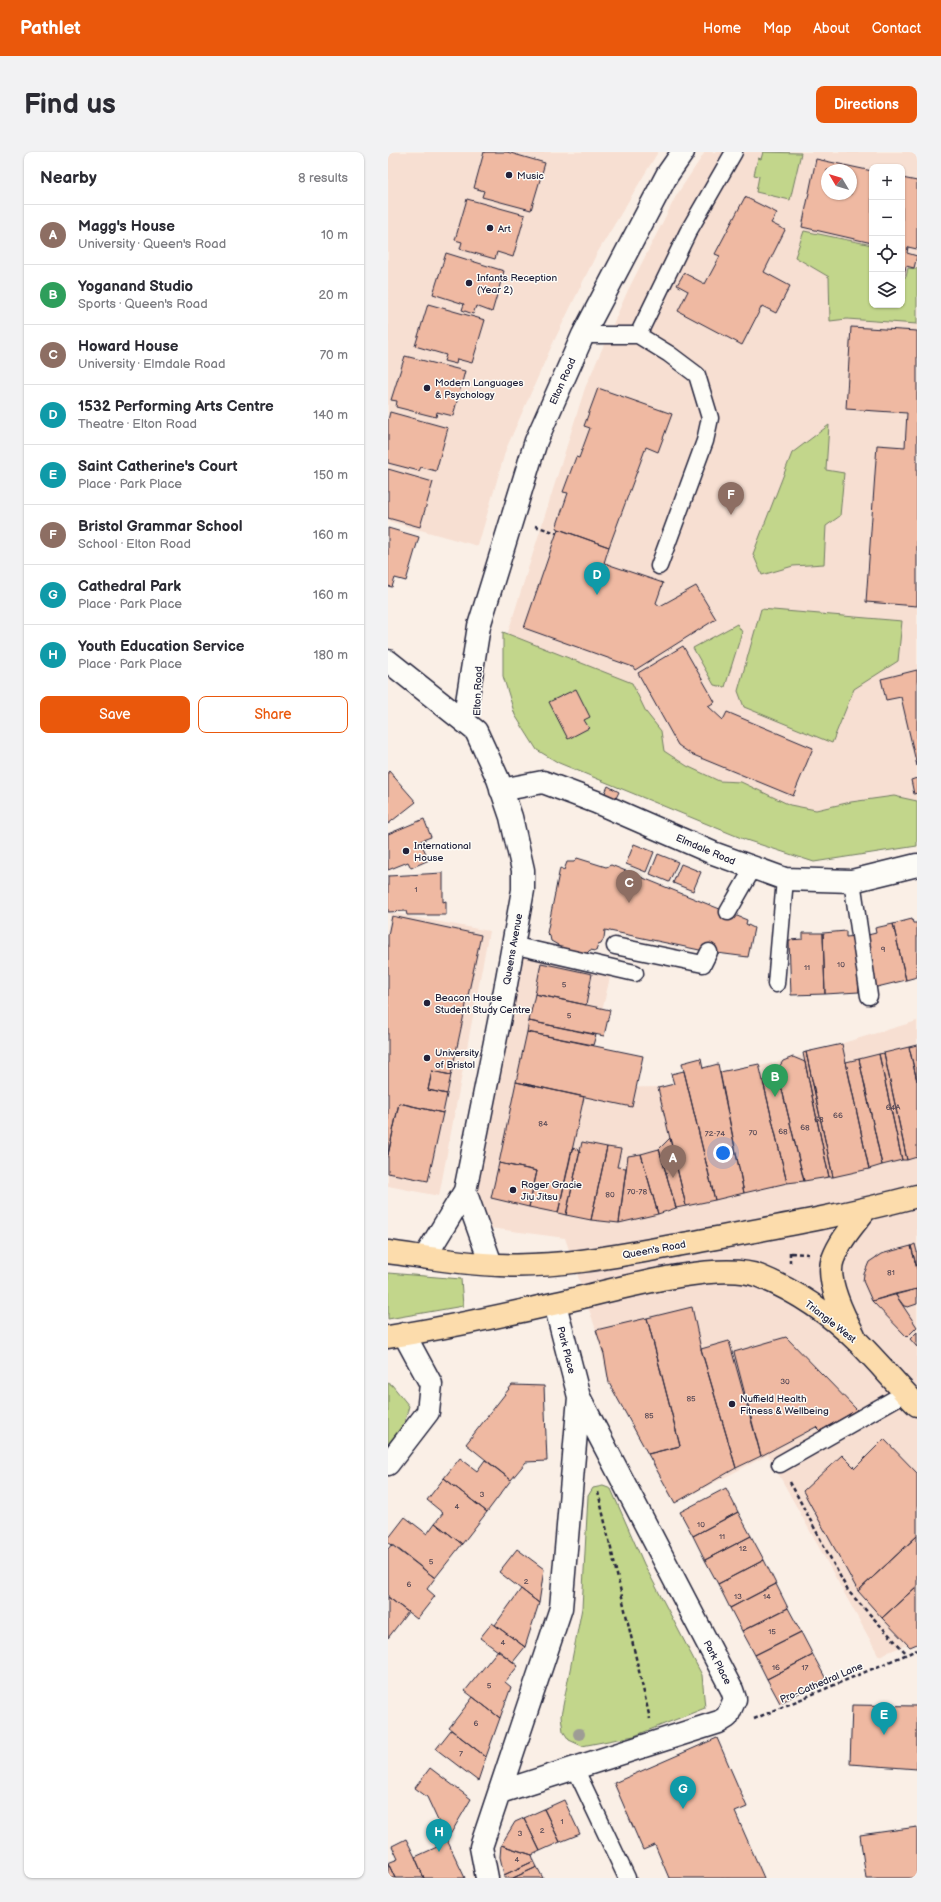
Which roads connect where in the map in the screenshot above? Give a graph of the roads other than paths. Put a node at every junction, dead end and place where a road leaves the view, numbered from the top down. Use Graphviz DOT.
graph roads {
  1 [pos="683,152"];
  2 [pos="734,152"];
  3 [pos="583,335"];
  4 [pos="638,335"];
  5 [pos="659,566"];
  6 [pos="388,661"];
  7 [pos="470,726"];
  8 [pos="499,785"];
  9 [pos="917,865"];
  10 [pos="753,868"];
  11 [pos="785,879"];
  12 [pos="852,881"];
  13 [pos="728,912"];
  14 [pos="512,945"];
  15 [pos="615,946"];
  16 [pos="709,952"];
  17 [pos="635,973"];
  18 [pos="776,984"];
  19 [pos="869,996"];
  20 [pos="464,1191"];
  21 [pos="917,1196"];
  22 [pos="866,1209"];
  23 [pos="388,1252"];
  24 [pos="425,1257"];
  25 [pos="491,1264"];
  26 [pos="555,1304"];
  27 [pos="396,1336"];
  28 [pos="859,1343"];
  29 [pos="579,1397"];
  30 [pos="911,1399"];
  31 [pos="388,1464"];
  32 [pos="780,1464"];
  33 [pos="575,1768"];
  34 [pos="500,1792"];
  35 [pos="488,1878"];
  36 [pos="627,1878"];
  1 -- 3 [label="street, Elton Road"];
  2 -- 4 [label="lane"];
  3 -- 4 [label="lane"];
  3 -- 7 [label="street, Elton Road"];
  4 -- 5 [label="lane"];
  6 -- 7 [label="street"];
  7 -- 8 [label="street"];
  8 -- 10 [label="street, Elmdale Road"];
  8 -- 14 [label="street, Queens Avenue"];
  9 -- 12 [label="street, Elmdale Road"];
  10 -- 11 [label="street, Elmdale Road"];
  10 -- 13 [label="lane"];
  11 -- 12 [label="street, Elmdale Road"];
  11 -- 18 [label="lane"];
  12 -- 19 [label="lane"];
  14 -- 17 [label="lane"];
  14 -- 20 [label="street, Queens Avenue"];
  15 -- 16 [label="lane"];
  20 -- 24 [label="street"];
  20 -- 25 [label="street"];
  21 -- 22 [label="main road, Queen's Road"];
  22 -- 25 [label="main road, Queen's Road"];
  22 -- 28 [label="main road"];
  23 -- 24 [label="main road, Queen's Road"];
  24 -- 25 [label="main road, Queen's Road"];
  26 -- 27 [label="main road"];
  26 -- 28 [label="main road, Triangle West"];
  26 -- 29 [label="street, Park Place"];
  27 -- 31 [label="street"];
  28 -- 30 [label="main road, Triangle West"];
  29 -- 33 [label="street, Park Place"];
  29 -- 34 [label="street, Park Place"];
  30 -- 32 [label="lane"];
  33 -- 34 [label="street"];
  33 -- 36 [label="lane"];
  34 -- 35 [label="street, Park Place"];
}
